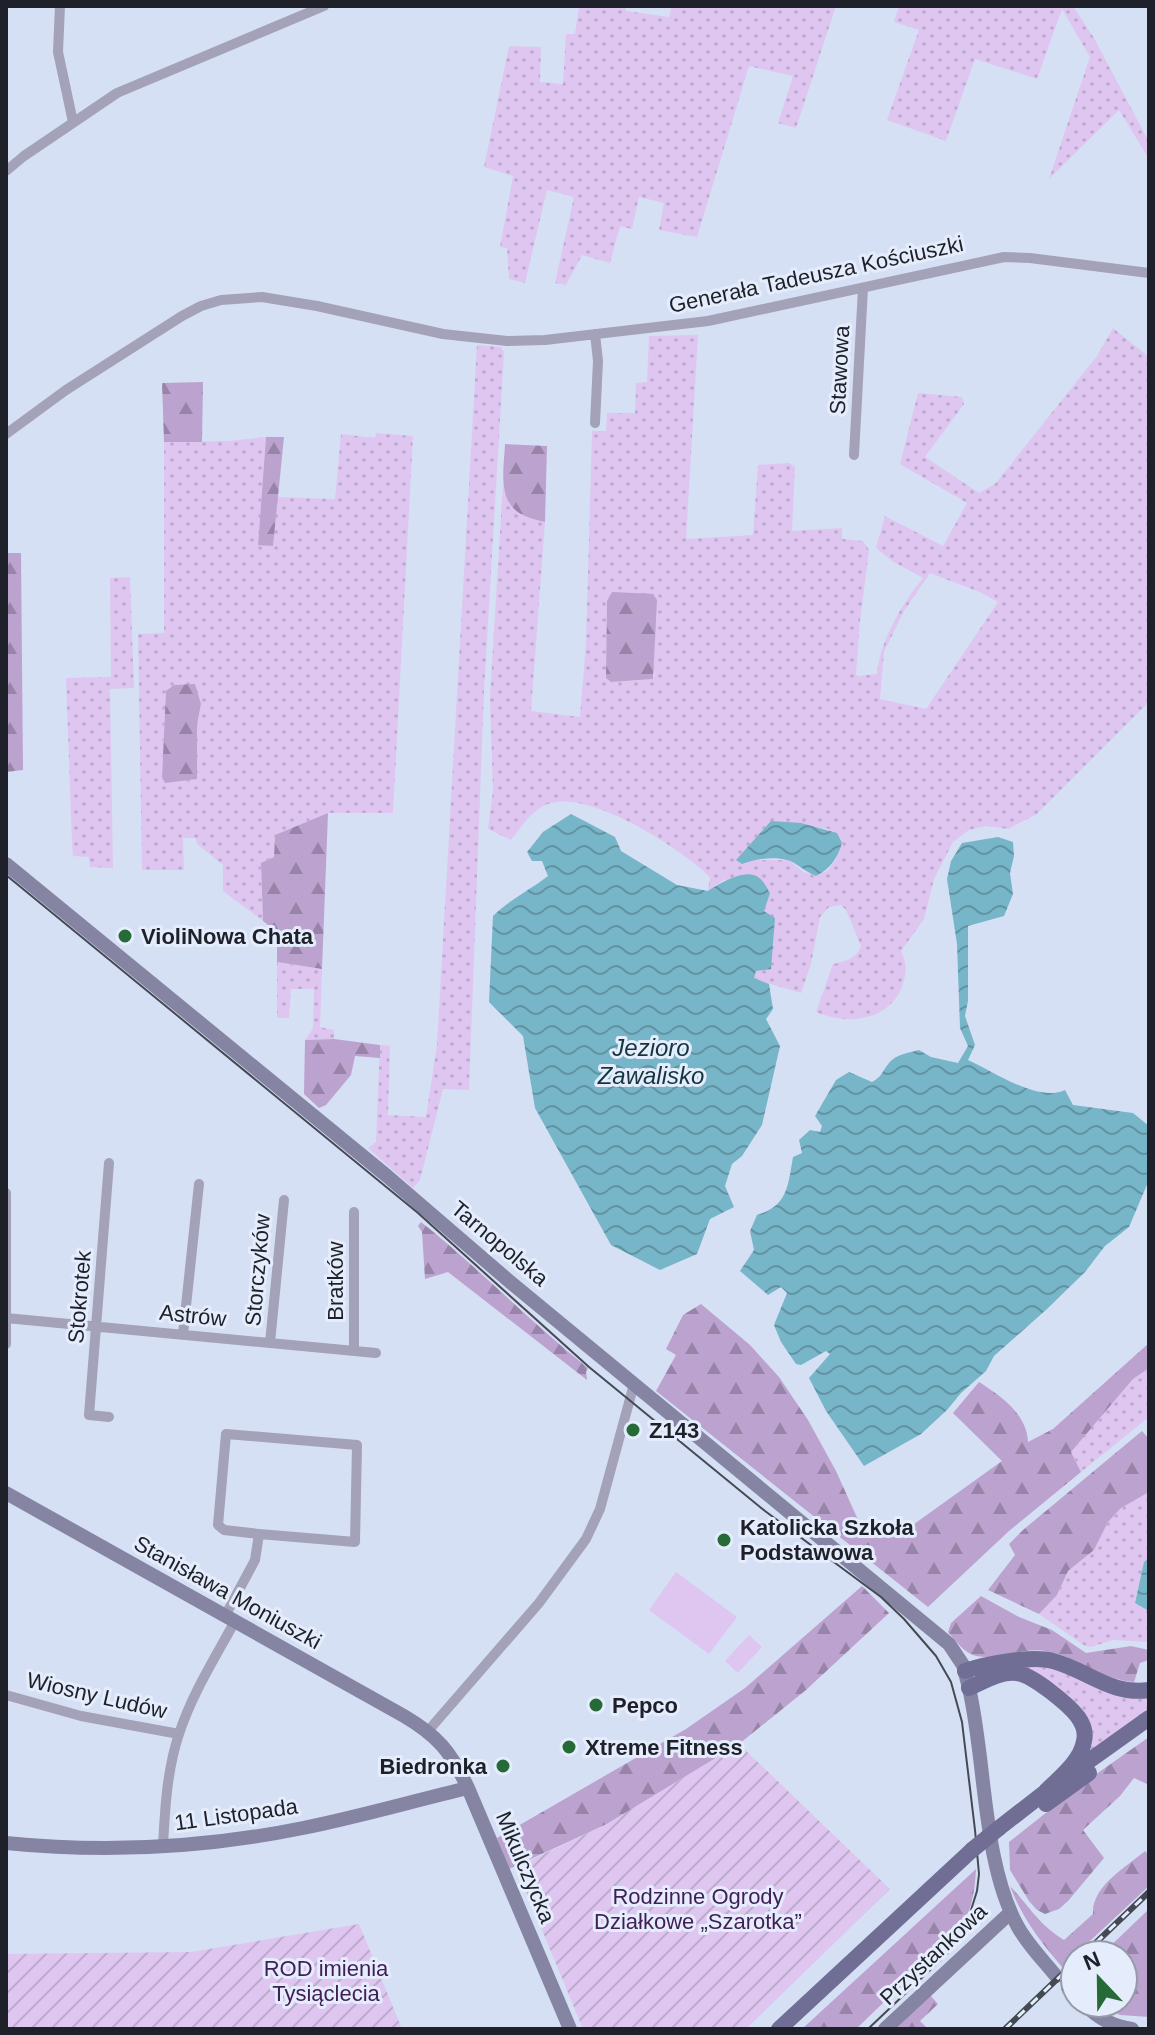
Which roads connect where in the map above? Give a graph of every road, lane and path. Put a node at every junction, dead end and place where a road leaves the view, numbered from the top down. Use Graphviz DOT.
graph roads {
  1 [pos="60,6"];
  2 [pos="324,6"];
  3 [pos="73,122"];
  4 [pos="6,171"];
  5 [pos="1149,273"];
  6 [pos="863,288"];
  7 [pos="595,334"];
  8 [pos="595,423"];
  9 [pos="6,434"];
  10 [pos="854,455"];
  11 [pos="6,864"];
  12 [pos="109,1163"];
  13 [pos="199,1184"];
  14 [pos="6,1193"];
  15 [pos="284,1200"];
  16 [pos="354,1212"];
  17 [pos="7,1226"];
  18 [pos="6,1318"];
  19 [pos="96,1326"];
  20 [pos="183,1334"];
  21 [pos="270,1343"];
  22 [pos="6,1344"];
  23 [pos="354,1350"];
  24 [pos="376,1353"];
  25 [pos="634,1384"];
  26 [pos="109,1417"];
  27 [pos="6,1493"];
  28 [pos="259,1534"];
  29 [pos="230,1618"];
  30 [pos="965,1673"];
  31 [pos="1149,1690"];
  32 [pos="6,1695"];
  33 [pos="1149,1718"];
  34 [pos="1149,1730"];
  35 [pos="428,1731"];
  36 [pos="179,1734"];
  37 [pos="468,1788"];
  38 [pos="1046,1791"];
  39 [pos="1000,1834"];
  40 [pos="6,1843"];
  41 [pos="163,1846"];
  42 [pos="973,1855"];
  43 [pos="1011,1912"];
  44 [pos="1056,1976"];
  45 [pos="1102,2019"];
  46 [pos="570,2029"];
  47 [pos="779,2029"];
  48 [pos="793,2029"];
  49 [pos="885,2029"];
  50 [pos="1132,2029"];
  1 -- 3 [label="street"];
  2 -- 3 [label="street"];
  3 -- 4 [label="street"];
  5 -- 6 [label="street, Generała Tadeusza Kościuszki"];
  6 -- 7 [label="street, Generała Tadeusza Kościuszki"];
  6 -- 10 [label="street, Stawowa"];
  7 -- 8 [label="street"];
  7 -- 9 [label="street, Generała Tadeusza Kościuszki"];
  11 -- 25 [label="main road, Tarnopolska"];
  12 -- 19 [label="street, Stokrotek"];
  13 -- 20 [label="street"];
  14 -- 17 [label="street"];
  15 -- 21 [label="street, Storczyków"];
  16 -- 23 [label="street, Bratków"];
  17 -- 18 [label="street"];
  18 -- 19 [label="street, Astrów"];
  18 -- 22 [label="street"];
  19 -- 20 [label="street, Astrów"];
  19 -- 26 [label="street, Stokrotek"];
  20 -- 21 [label="street, Astrów"];
  21 -- 23 [label="street, Astrów"];
  23 -- 24 [label="street, Astrów"];
  25 -- 30 [label="main road, Tarnopolska"];
  25 -- 35 [label="street"];
  27 -- 29 [label="main road, Stanisława Moniuszki"];
  28 -- 28 [label="street"];
  28 -- 29 [label="street"];
  29 -- 35 [label="main road, Stanisława Moniuszki"];
  29 -- 36 [label="street"];
  30 -- 31 [label="main road"];
  30 -- 38 [label="main road"];
  30 -- 43 [label="main road"];
  32 -- 36 [label="street, Wiosny Ludów"];
  33 -- 38 [label="main road"];
  34 -- 39 [label="main road"];
  35 -- 37 [label="main road, Mikulczycka"];
  36 -- 41 [label="street"];
  37 -- 41 [label="main road, 11 Listopada"];
  37 -- 46 [label="main road, Mikulczycka"];
  38 -- 39 [label="main road"];
  39 -- 42 [label="main road, bridge"];
  40 -- 41 [label="main road, 11 Listopada"];
  42 -- 47 [label="main road"];
  42 -- 48 [label="main road"];
  43 -- 44 [label="main road"];
  43 -- 49 [label="main road, Przystankowa"];
  45 -- 50 [label="main road"];
}
